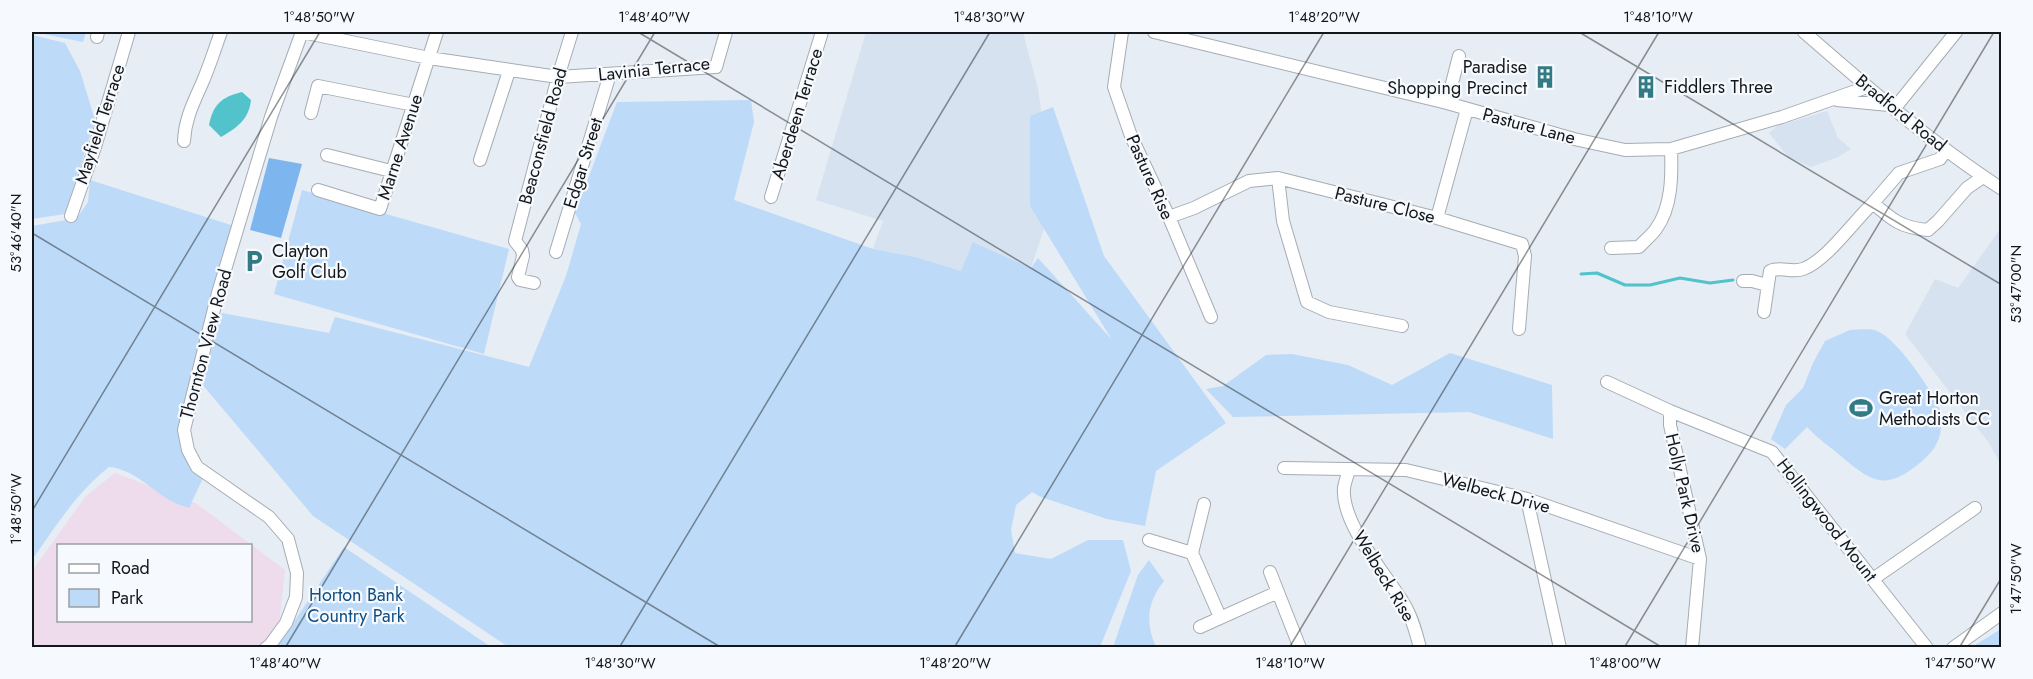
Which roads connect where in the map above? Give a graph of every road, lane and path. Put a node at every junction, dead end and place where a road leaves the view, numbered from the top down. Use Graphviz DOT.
graph roads {
  1 [pos="129,32"];
  2 [pos="221,32"];
  3 [pos="302,32"];
  4 [pos="436,32"];
  5 [pos="572,32"];
  6 [pos="726,32"];
  7 [pos="822,32"];
  8 [pos="1122,32"];
  9 [pos="1154,32"];
  10 [pos="1804,32"];
  11 [pos="1956,32"];
  12 [pos="1459,56"];
  13 [pos="429,58"];
  14 [pos="508,71"];
  15 [pos="610,74"];
  16 [pos="558,77"];
  17 [pos="1867,87"];
  18 [pos="1833,99"];
  19 [pos="1447,103"];
  20 [pos="414,105"];
  21 [pos="1892,107"];
  22 [pos="1467,109"];
  23 [pos="311,113"];
  24 [pos="184,141"];
  25 [pos="1671,149"];
  26 [pos="1946,150"];
  27 [pos="327,155"];
  28 [pos="480,160"];
  29 [pos="391,171"];
  30 [pos="1983,177"];
  31 [pos="1278,178"];
  32 [pos="2001,189"];
  33 [pos="318,190"];
  34 [pos="771,197"];
  35 [pos="1873,203"];
  36 [pos="72,216"];
  37 [pos="1169,217"];
  38 [pos="1437,218"];
  39 [pos="1611,248"];
  40 [pos="556,252"];
  41 [pos="1743,281"];
  42 [pos="534,283"];
  43 [pos="1767,285"];
  44 [pos="1764,312"];
  45 [pos="1211,317"];
  46 [pos="1402,326"];
  47 [pos="1519,329"];
  48 [pos="1607,382"];
  49 [pos="1670,411"];
  50 [pos="1284,468"];
  51 [pos="1349,470"];
  52 [pos="1527,499"];
  53 [pos="1204,504"];
  54 [pos="1975,508"];
  55 [pos="1149,540"];
  56 [pos="1192,553"];
  57 [pos="1700,559"];
  58 [pos="1270,572"];
  59 [pos="1873,579"];
  60 [pos="1278,592"];
  61 [pos="2001,613"];
  62 [pos="1220,617"];
  63 [pos="1200,627"];
  64 [pos="266,648"];
  65 [pos="1300,648"];
  66 [pos="1420,648"];
  67 [pos="1560,648"];
  68 [pos="1692,648"];
  69 [pos="1927,648"];
  70 [pos="1953,648"];
  1 -- 36 [label="street, Mayfield Terrace"];
  2 -- 24 [label="street"];
  3 -- 13 [label="street, Lavinia Terrace"];
  3 -- 64 [label="street, Thornton View Road"];
  4 -- 13 [label="street, Marne Avenue"];
  5 -- 16 [label="street, Beaconsfield Road"];
  6 -- 15 [label="street, Lavinia Terrace"];
  7 -- 34 [label="street, Aberdeen Terrace"];
  8 -- 37 [label="street, Pasture Rise"];
  9 -- 19 [label="street, Pasture Lane"];
  10 -- 17 [label="street, Bradford Road"];
  11 -- 21 [label="street"];
  12 -- 19 [label="street"];
  13 -- 14 [label="street, Lavinia Terrace"];
  13 -- 20 [label="street, Marne Avenue"];
  14 -- 16 [label="street, Lavinia Terrace"];
  14 -- 28 [label="street"];
  15 -- 16 [label="street, Lavinia Terrace"];
  15 -- 40 [label="street, Edgar Street"];
  16 -- 42 [label="street, Beaconsfield Road"];
  17 -- 18 [label="street, Pasture Lane"];
  17 -- 21 [label="street, Bradford Road"];
  18 -- 21 [label="street, Pasture Lane"];
  18 -- 25 [label="street, Pasture Lane"];
  19 -- 22 [label="street, Pasture Lane"];
  20 -- 23 [label="street"];
  20 -- 29 [label="street, Marne Avenue"];
  21 -- 26 [label="street, Bradford Road"];
  22 -- 25 [label="street, Pasture Lane"];
  22 -- 38 [label="street"];
  25 -- 39 [label="street"];
  26 -- 30 [label="street, Bradford Road"];
  26 -- 35 [label="street"];
  27 -- 29 [label="street"];
  29 -- 33 [label="street, Marne Avenue"];
  30 -- 32 [label="street, Bradford Road"];
  30 -- 35 [label="street"];
  31 -- 37 [label="street, Pasture Close"];
  31 -- 38 [label="street, Pasture Close"];
  31 -- 46 [label="street"];
  35 -- 43 [label="street"];
  37 -- 45 [label="street, Pasture Rise"];
  38 -- 47 [label="street, Pasture Close"];
  41 -- 43 [label="street"];
  43 -- 44 [label="street"];
  48 -- 49 [label="street, Hollingwood Mount"];
  49 -- 57 [label="street, Holly Park Drive"];
  49 -- 59 [label="street, Hollingwood Mount"];
  50 -- 51 [label="street, Welbeck Drive"];
  51 -- 52 [label="street, Welbeck Drive"];
  51 -- 66 [label="street, Welbeck Rise"];
  52 -- 57 [label="street, Welbeck Drive"];
  52 -- 67 [label="street"];
  53 -- 56 [label="street"];
  54 -- 59 [label="street"];
  55 -- 56 [label="street"];
  56 -- 62 [label="street"];
  57 -- 68 [label="street, Holly Park Drive"];
  58 -- 60 [label="street"];
  59 -- 69 [label="street, Hollingwood Mount"];
  60 -- 62 [label="street"];
  60 -- 65 [label="street"];
  61 -- 70 [label="street"];
  62 -- 63 [label="street"];
}
